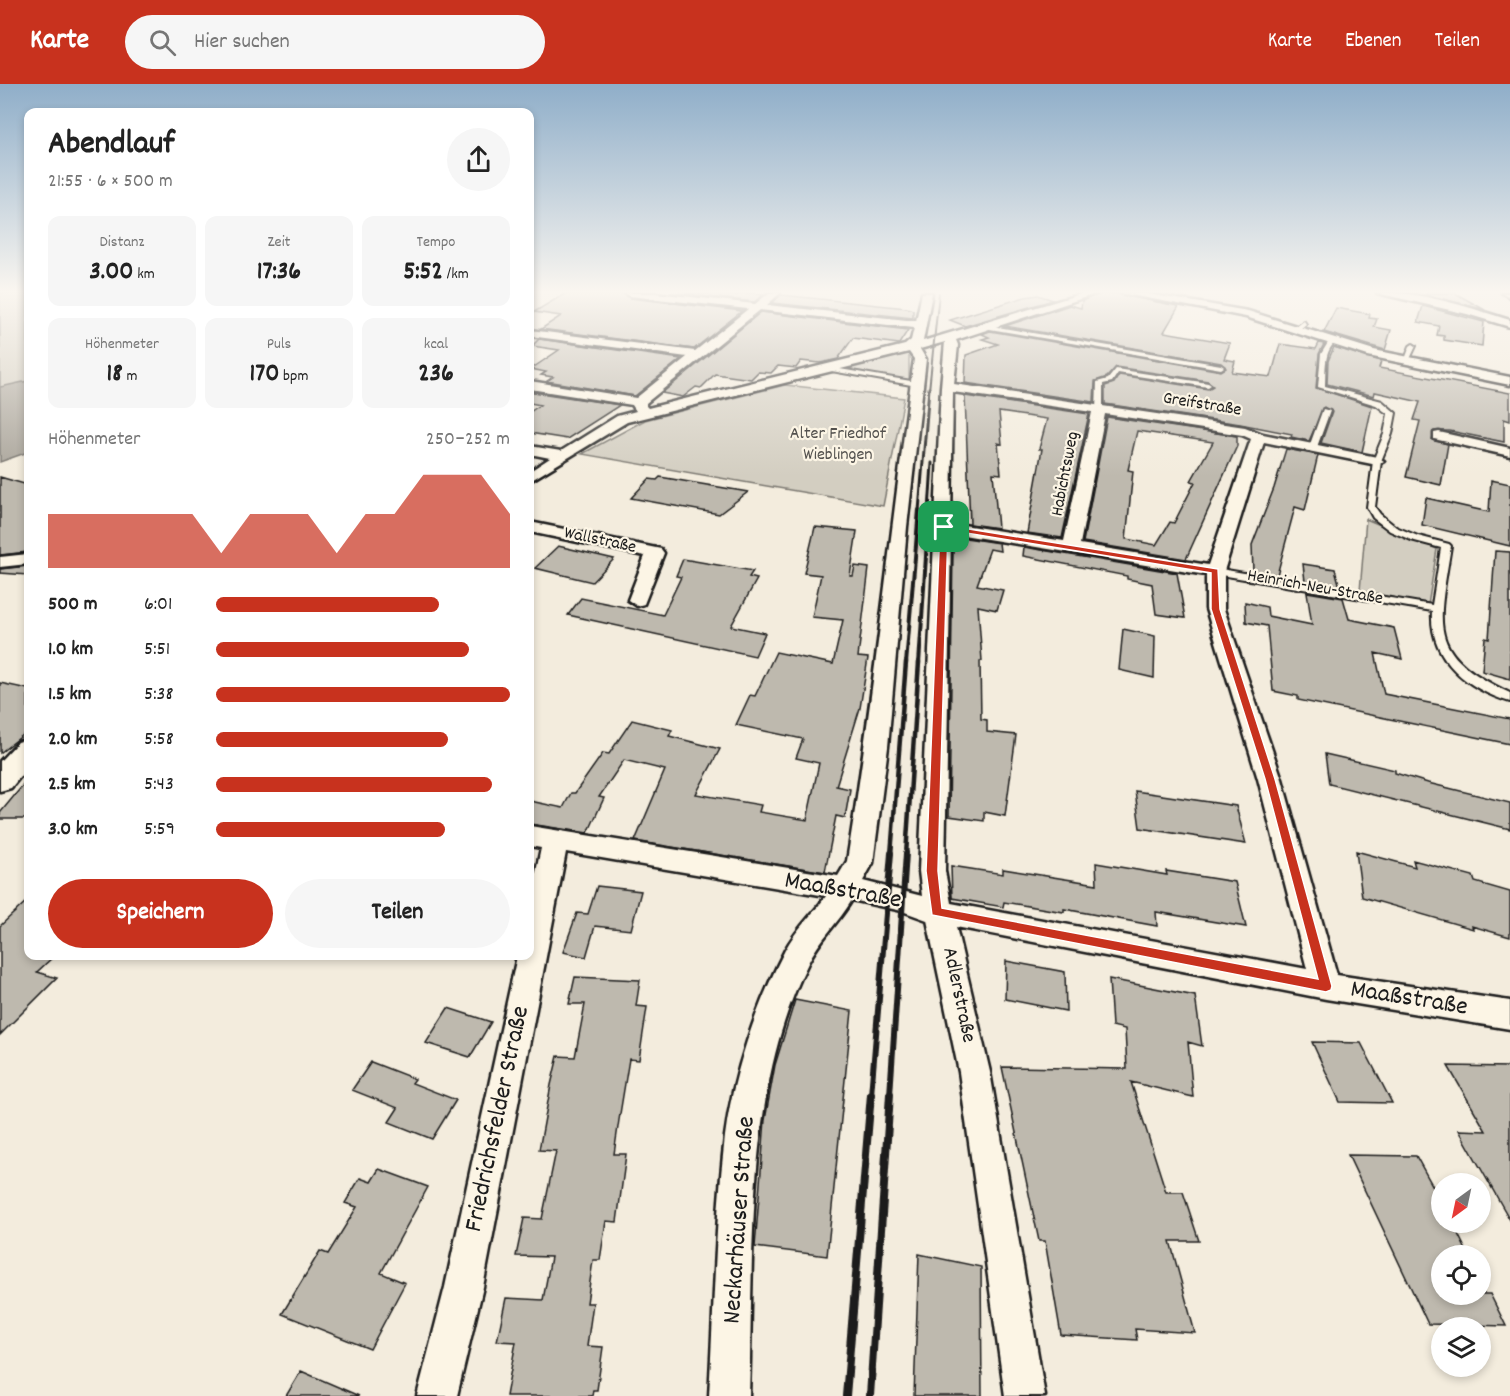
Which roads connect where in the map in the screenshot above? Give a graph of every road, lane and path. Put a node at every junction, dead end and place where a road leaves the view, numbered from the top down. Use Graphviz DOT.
graph roads {
  1 [pos="691,354"];
  2 [pos="880,354"];
  3 [pos="918,354"];
  4 [pos="948,354"];
  5 [pos="1146,354"];
  6 [pos="1324,354"];
  7 [pos="1382,354"];
  8 [pos="1409,354"];
  9 [pos="697,355"];
  10 [pos="1406,361"];
  11 [pos="1221,367"];
  12 [pos="822,368"];
  13 [pos="1510,381"];
  14 [pos="917,384"];
  15 [pos="1208,385"];
  16 [pos="534,386"];
  17 [pos="947,387"];
  18 [pos="642,407"];
  19 [pos="1099,409"];
  20 [pos="1326,411"];
  21 [pos="1439,436"];
  22 [pos="1259,437"];
  23 [pos="1313,447"];
  24 [pos="534,451"];
  25 [pos="1510,452"];
  26 [pos="564,456"];
  27 [pos="1377,461"];
  28 [pos="534,475"];
  29 [pos="944,527"];
  30 [pos="534,528"];
  31 [pos="1071,548"];
  32 [pos="24,559"];
  33 [pos="0,562"];
  34 [pos="1215,571"];
  35 [pos="637,600"];
  36 [pos="1437,609"];
  37 [pos="1510,698"];
  38 [pos="24,753"];
  39 [pos="0,780"];
  40 [pos="542,838"];
  41 [pos="534,884"];
  42 [pos="836,893"];
  43 [pos="937,912"];
  44 [pos="521,960"];
  45 [pos="1326,986"];
  46 [pos="1510,1015"];
  47 [pos="437,1396"];
  48 [pos="729,1396"];
  49 [pos="1025,1396"];
  1 -- 9 [label="street"];
  2 -- 12 [label="street"];
  3 -- 14 [label="street"];
  4 -- 17 [label="street, Adlerstraße"];
  5 -- 11 [label="lane"];
  6 -- 27 [label="lane"];
  7 -- 10 [label="street"];
  8 -- 10 [label="lane"];
  9 -- 18 [label="street"];
  10 -- 13 [label="street"];
  12 -- 14 [label="lane"];
  12 -- 18 [label="street"];
  14 -- 42 [label="street"];
  15 -- 19 [label="lane"];
  16 -- 18 [label="street"];
  17 -- 19 [label="street, Greifstraße"];
  17 -- 29 [label="street, Adlerstraße"];
  18 -- 26 [label="street"];
  19 -- 22 [label="street, Greifstraße"];
  19 -- 31 [label="street, Habichtsweg"];
  20 -- 23 [label="lane"];
  21 -- 25 [label="street"];
  22 -- 23 [label="street, Greifstraße"];
  22 -- 34 [label="street"];
  23 -- 27 [label="street, Greifstraße"];
  24 -- 26 [label="street"];
  26 -- 28 [label="street"];
  27 -- 36 [label="lane"];
  29 -- 31 [label="street, Heinrich-Neu-Straße"];
  29 -- 43 [label="street, Adlerstraße"];
  30 -- 35 [label="street, Wallstraße"];
  31 -- 34 [label="street, Heinrich-Neu-Straße"];
  32 -- 33 [label="street"];
  34 -- 36 [label="lane, Heinrich-Neu-Straße"];
  34 -- 45 [label="street"];
  36 -- 37 [label="lane"];
  38 -- 39 [label="street"];
  40 -- 41 [label="street, Friedrichsfelder Straße"];
  40 -- 42 [label="street, Maaßstraße"];
  42 -- 43 [label="street, Maaßstraße"];
  42 -- 48 [label="street, Neckarhäuser Straße"];
  43 -- 45 [label="street, Maaßstraße"];
  43 -- 49 [label="street, Adlerstraße"];
  44 -- 47 [label="street, Friedrichsfelder Straße"];
  45 -- 46 [label="street, Maaßstraße"];
}
